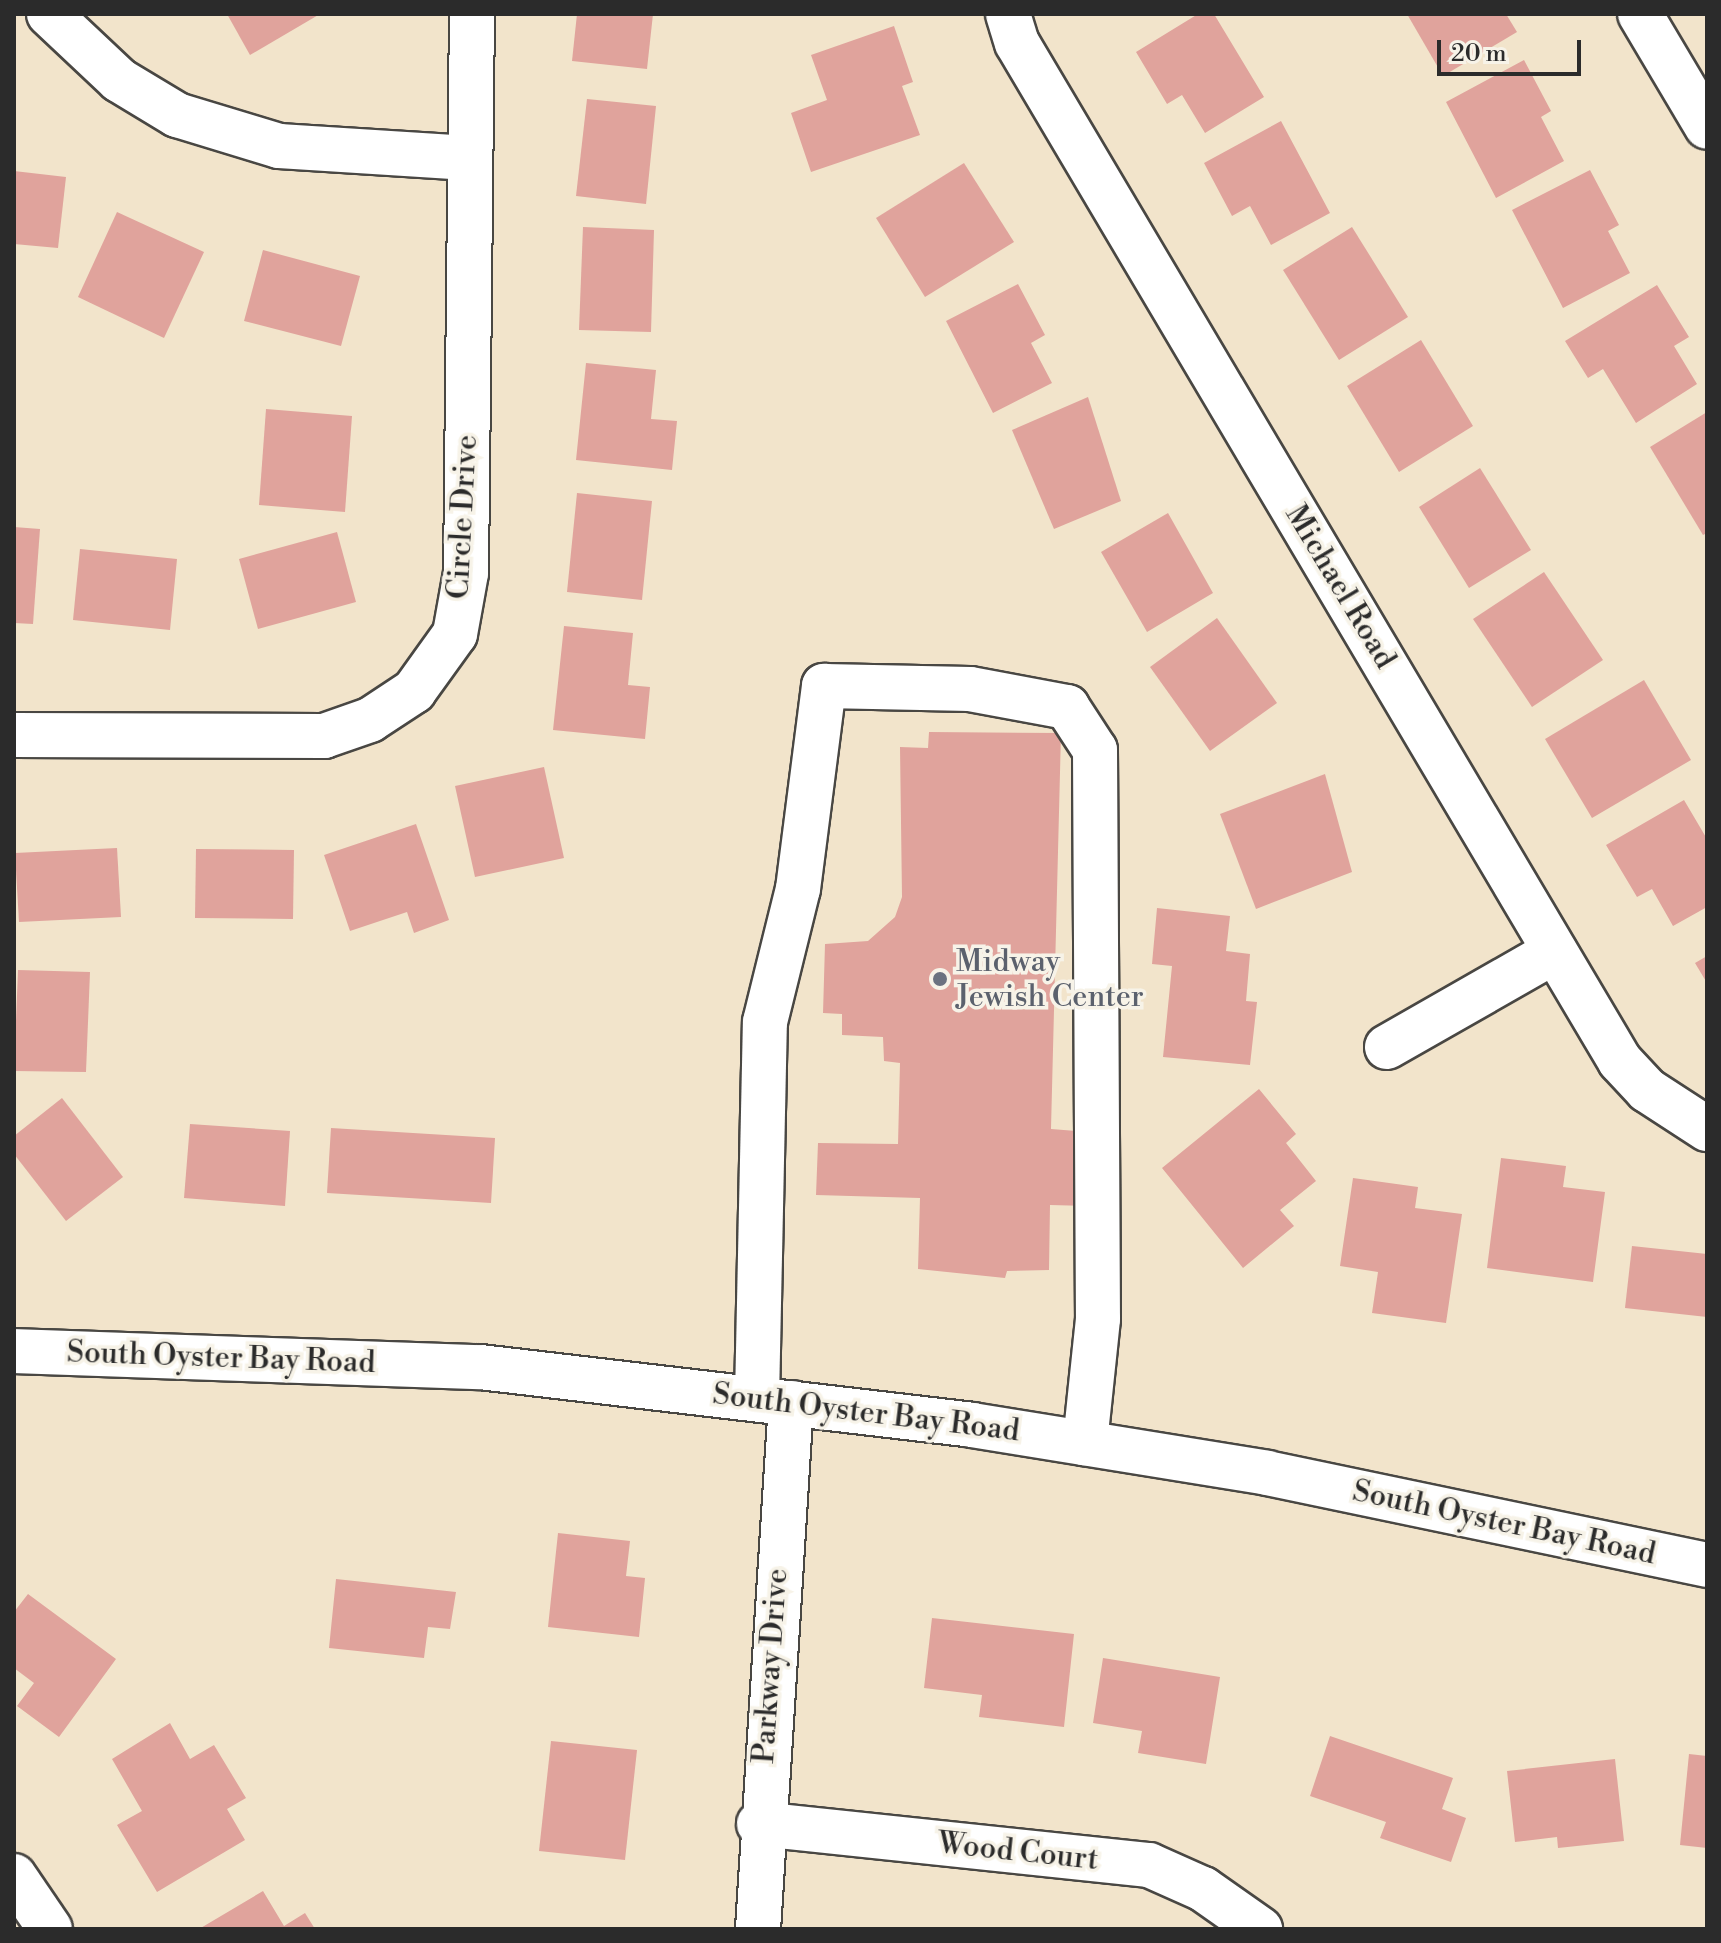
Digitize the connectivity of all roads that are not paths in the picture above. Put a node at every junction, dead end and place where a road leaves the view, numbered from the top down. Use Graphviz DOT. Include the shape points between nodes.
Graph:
graph roads {
  1 [pos="49,14"];
  2 [pos="472,14"];
  3 [pos="1008,14"];
  4 [pos="1640,14"];
  5 [pos="1707,127"];
  6 [pos="469,158"];
  7 [pos="14,735"];
  8 [pos="1555,951"];
  9 [pos="1387,1047"];
  10 [pos="1707,1129"];
  11 [pos="14,1351"];
  12 [pos="774,1401"];
  13 [pos="1085,1443"];
  14 [pos="1707,1565"];
  15 [pos="759,1824"];
  16 [pos="14,1876"];
  17 [pos="50,1929"];
  18 [pos="758,1929"];
  19 [pos="1260,1929"];
  1 -- 6 [label="street" via="119,80 177,115 279,146"];
  2 -- 6 [label="street, Circle Drive"];
  3 -- 8 [label="street, Michael Road" via="1017,43"];
  4 -- 5 [label="street"];
  6 -- 7 [label="street, Circle Drive" via="466,573 455,634 414,691 370,720 324,736"];
  8 -- 9 [label="street"];
  8 -- 10 [label="street, Michael Road" via="1620,1061 1647,1090"];
  11 -- 12 [label="street, South Oyster Bay Road" via="480,1367"];
  12 -- 13 [label="street, South Oyster Bay Road"];
  12 -- 13 [label="street, Parkway Drive" via="765,1022 798,889 824,686 970,689 1067,707 1095,750 1098,1319"];
  12 -- 15 [label="street, Parkway Drive"];
  13 -- 14 [label="street, South Oyster Bay Road" via="1267,1473"];
  15 -- 18 [label="street, Parkway Drive"];
  15 -- 19 [label="street, Wood Court" via="1149,1865 1203,1889"];
  16 -- 17 [label="street"];
}
